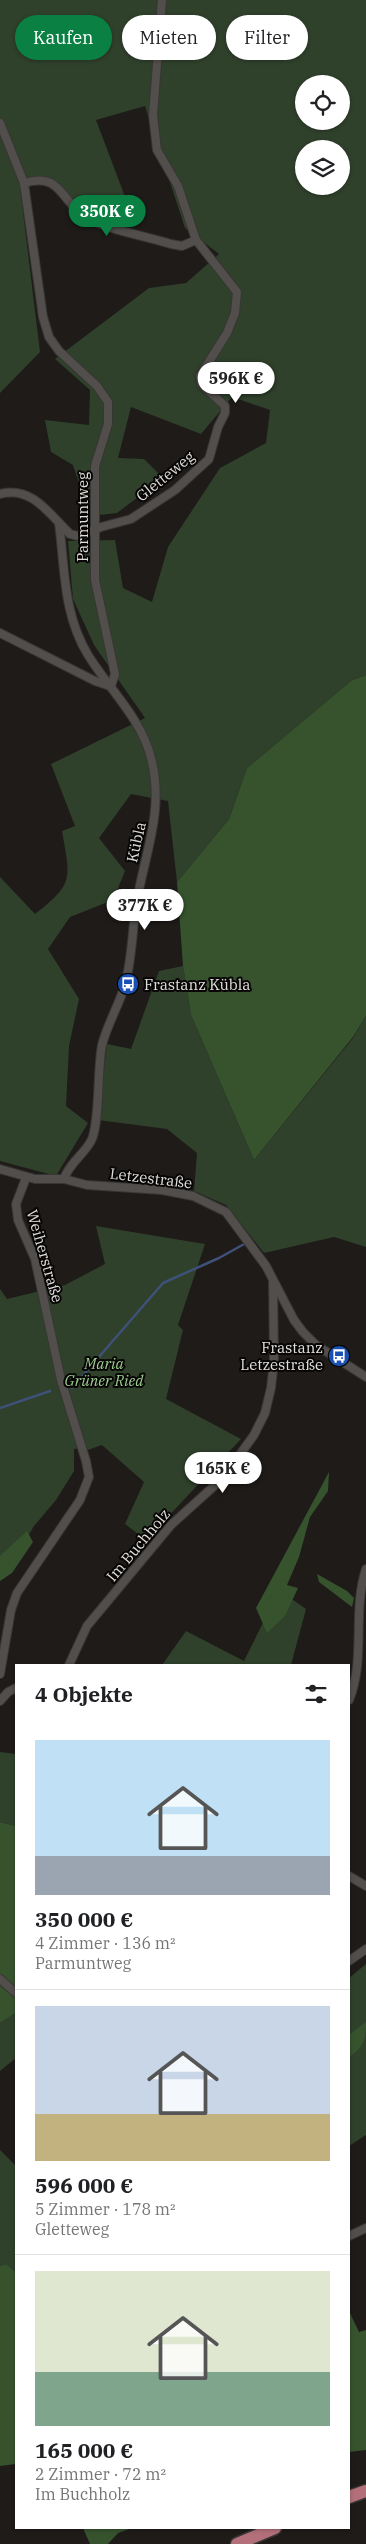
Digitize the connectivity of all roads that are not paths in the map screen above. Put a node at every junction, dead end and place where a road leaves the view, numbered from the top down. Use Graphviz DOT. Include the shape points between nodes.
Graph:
graph roads {
  1 [pos="162,0"];
  2 [pos="0,123"];
  3 [pos="24,183"];
  4 [pos="196,240"];
  5 [pos="0,494"];
  6 [pos="59,524"];
  7 [pos="96,530"];
  8 [pos="0,632"];
  9 [pos="111,686"];
  10 [pos="0,1169"];
  11 [pos="26,1178"];
  12 [pos="64,1179"];
  13 [pos="273,1280"];
  14 [pos="366,1377"];
  15 [pos="366,1569"];
  16 [pos="69,1664"];
  17 [pos="0,1674"];
  18 [pos="15,1688"];
  19 [pos="350,1698"];
  20 [pos="0,1701"];
  21 [pos="350,1877"];
  22 [pos="366,1886"];
  23 [pos="366,1949"];
  24 [pos="350,1960"];
  25 [pos="0,1979"];
  26 [pos="15,1992"];
  27 [pos="366,2228"];
  28 [pos="350,2236"];
  29 [pos="366,2491"];
  30 [pos="350,2497"];
  31 [pos="273,2529"];
  32 [pos="237,2544"];
  1 -- 4 [label="street" via="154,135 157,150 178,186"];
  2 -- 3 [label="street, Parmuntweg"];
  3 -- 4 [label="street" via="40,178 53,183 75,207 96,222 182,246"];
  3 -- 7 [label="street, Parmuntweg" via="43,317 49,337 59,351 97,386 108,402 108,424 95,466"];
  4 -- 7 [label="street, Gletteweg" via="237,292 235,313 227,333 200,376 201,384 224,406 225,413 209,459 186,480 131,519"];
  5 -- 6 [label="street" via="18,492 29,496"];
  6 -- 7 [label="street" via="70,534 78,536"];
  6 -- 9 [label="street, Kübla" via="70,612 88,655"];
  7 -- 9 [label="street, Parmuntweg" via="95,580 115,674"];
  8 -- 9 [label="street" via="95,681"];
  9 -- 12 [label="street, Kübla" via="148,746 155,773 157,810 136,908 129,969 103,1043 95,1129 91,1141"];
  10 -- 11 [label="street, Letzestraße"];
  11 -- 12 [label="street, Letzestraße"];
  11 -- 17 [label="street, Weiherstraße" via="16,1204 18,1220 34,1259 61,1380 89,1477 80,1500 17,1593 10,1610"];
  12 -- 13 [label="street, Letzestraße" via="87,1185 162,1190 193,1196 226,1212 245,1234"];
  13 -- 14 [label="street, Letzestraße" via="303,1332 316,1345"];
  13 -- 16 [label="street, Im Buchholz" via="272,1379 265,1413 254,1435 224,1478 171,1524 87,1626"];
  15 -- 19 [label="street" via="360,1591 359,1658 355,1688"];
  18 -- 20 [label="street"];
  21 -- 22 [label="street"];
  23 -- 24 [label="street"];
  25 -- 26 [label="street"];
  27 -- 28 [label="street"];
  29 -- 30 [label="main road"];
  31 -- 32 [label="main road"];
}
